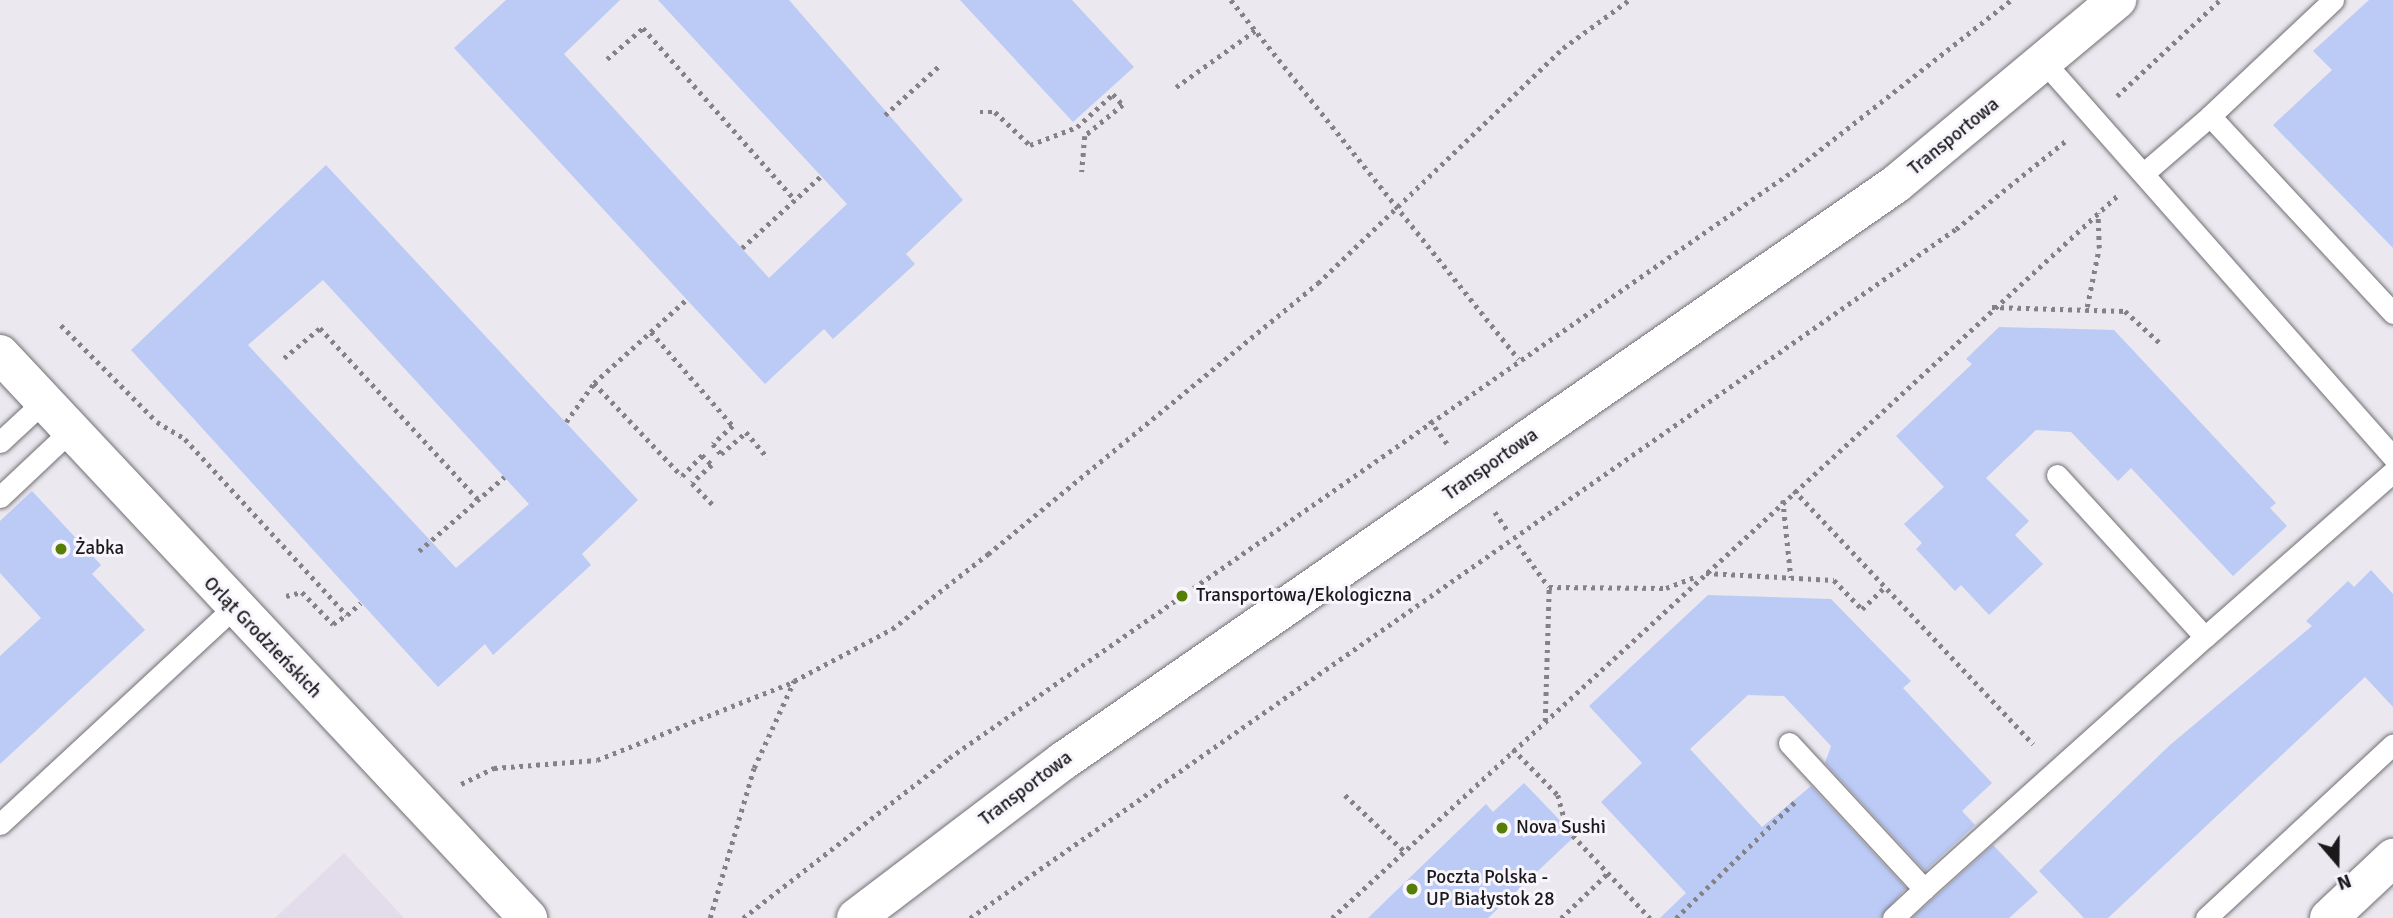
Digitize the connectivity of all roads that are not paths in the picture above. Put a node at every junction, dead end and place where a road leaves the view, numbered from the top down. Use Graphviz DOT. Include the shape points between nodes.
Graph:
graph roads {
  1 [pos="2117,0"];
  2 [pos="2333,0"];
  3 [pos="2045,63"];
  4 [pos="2210,116"];
  5 [pos="2144,173"];
  6 [pos="2393,313"];
  7 [pos="0,355"];
  8 [pos="42,403"];
  9 [pos="69,432"];
  10 [pos="0,442"];
  11 [pos="2393,457"];
  12 [pos="2393,472"];
  13 [pos="2057,475"];
  14 [pos="0,497"];
  15 [pos="232,609"];
  16 [pos="2205,637"];
  17 [pos="1789,743"];
  18 [pos="2393,744"];
  19 [pos="0,824"];
  20 [pos="2393,858"];
  21 [pos="1924,889"];
  22 [pos="528,918"];
  23 [pos="856,918"];
  24 [pos="1894,918"];
  25 [pos="2206,918"];
  26 [pos="2329,918"];
  1 -- 3 [label="street, Transportowa"];
  2 -- 4 [label="lane"];
  3 -- 5 [label="lane"];
  3 -- 23 [label="street, Transportowa" via="1896,184 1063,761"];
  4 -- 5 [label="lane"];
  4 -- 6 [label="lane"];
  5 -- 11 [label="lane"];
  7 -- 8 [label="street, Orląt Grodzieńskich"];
  8 -- 9 [label="street, Orląt Grodzieńskich"];
  8 -- 10 [label="lane"];
  9 -- 14 [label="lane"];
  9 -- 15 [label="street, Orląt Grodzieńskich"];
  12 -- 16 [label="lane"];
  13 -- 16 [label="lane"];
  15 -- 19 [label="lane"];
  15 -- 22 [label="street, Orląt Grodzieńskich"];
  16 -- 21 [label="lane"];
  17 -- 21 [label="lane"];
  18 -- 25 [label="lane"];
  20 -- 26 [label="street"];
  21 -- 24 [label="lane"];
}
